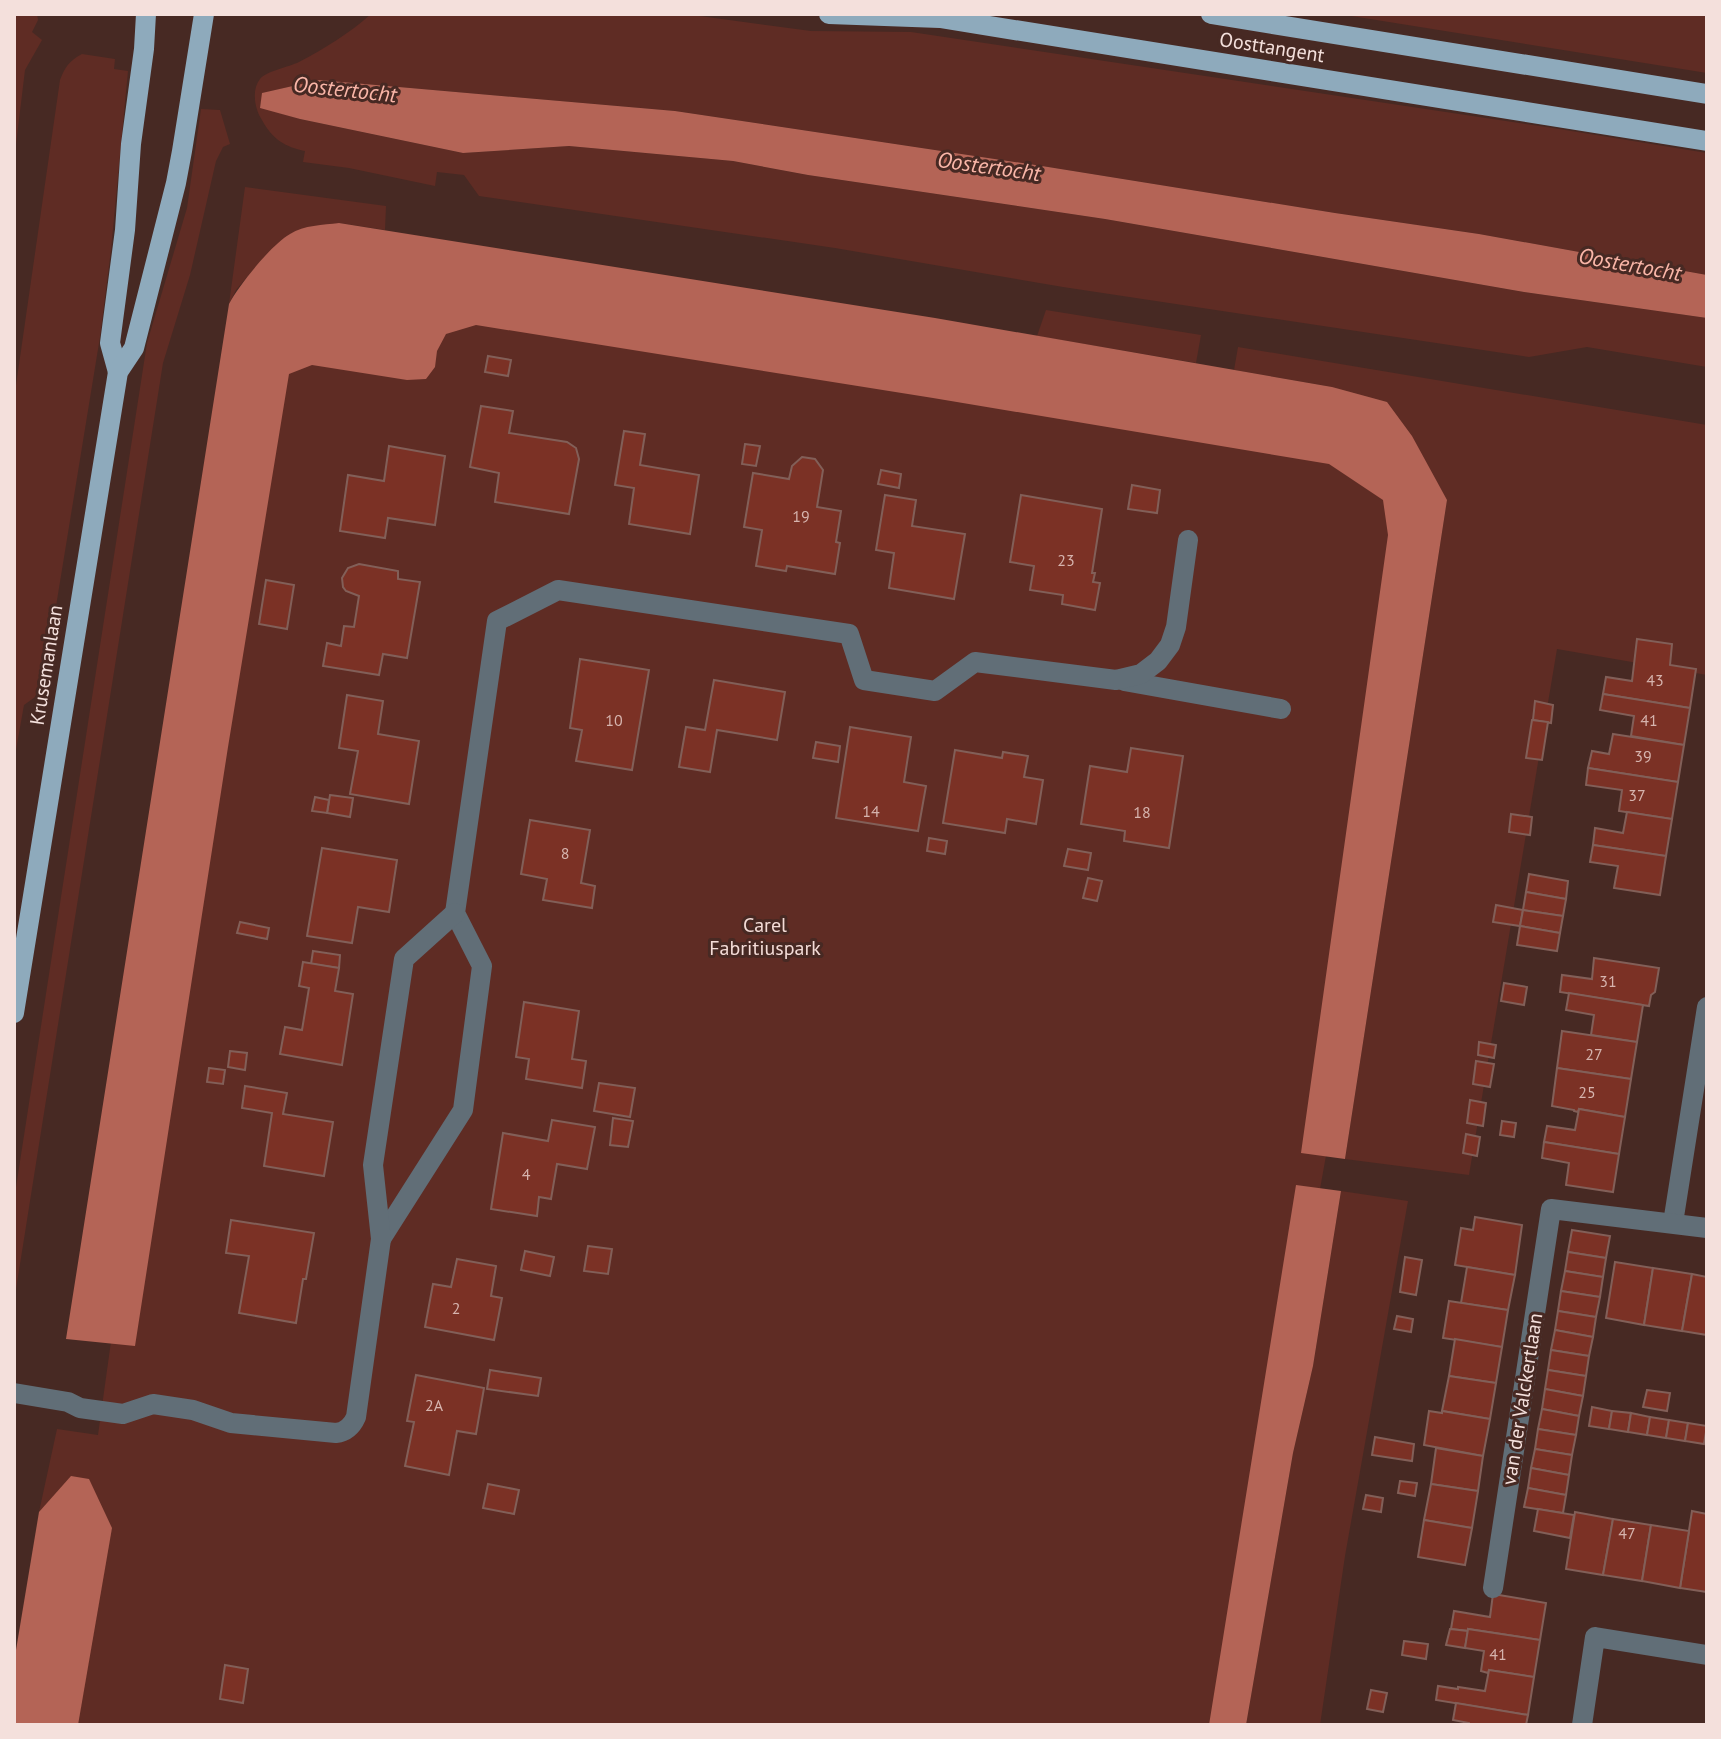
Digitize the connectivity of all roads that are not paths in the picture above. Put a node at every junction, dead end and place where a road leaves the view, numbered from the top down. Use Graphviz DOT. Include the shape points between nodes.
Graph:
graph roads {
  1 [pos="146,14"];
  2 [pos="204,14"];
  3 [pos="829,14"];
  4 [pos="1211,14"];
  5 [pos="1707,94"];
  6 [pos="1707,141"];
  7 [pos="118,372"];
  8 [pos="1188,540"];
  9 [pos="1116,680"];
  10 [pos="1281,709"];
  11 [pos="455,913"];
  12 [pos="1707,1007"];
  13 [pos="14,1013"];
  14 [pos="1673,1223"];
  15 [pos="1707,1228"];
  16 [pos="381,1239"];
  17 [pos="14,1393"];
  18 [pos="1493,1588"];
  19 [pos="1707,1655"];
  20 [pos="1582,1725"];
  1 -- 7 [label="main road, Krusemanlaan" via="110,343"];
  2 -- 7 [label="main road, Krusemanlaan" via="170,209 134,348"];
  3 -- 6 [label="main road, Oosttangent" via="940,18"];
  4 -- 5 [label="main road, Oosttangent"];
  7 -- 13 [label="main road, Krusemanlaan"];
  8 -- 9 [label="street" via="1170,645 1141,674"];
  9 -- 10 [label="street"];
  9 -- 11 [label="street" via="975,662 935,691 864,680 849,634 558,590 497,621"];
  11 -- 16 [label="street" via="404,959 373,1165"];
  11 -- 16 [label="street" via="482,966 463,1110"];
  12 -- 14 [label="street"];
  14 -- 15 [label="street"];
  14 -- 18 [label="street, van der Valckertlaan" via="1551,1209"];
  16 -- 17 [label="street" via="356,1417 342,1432 231,1423 153,1404 123,1414"];
  19 -- 20 [label="street" via="1595,1637"];
}
